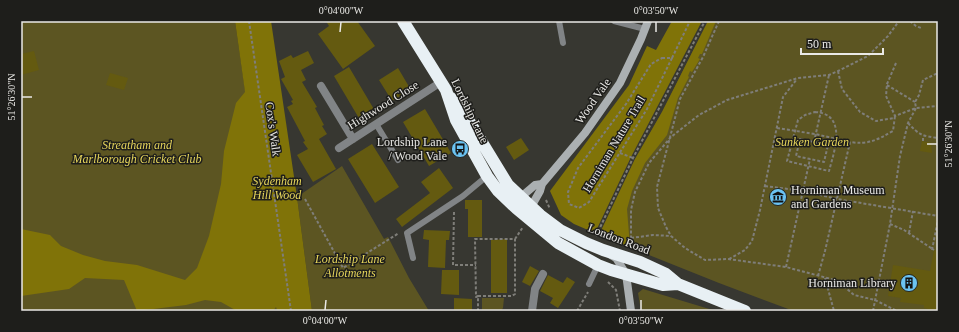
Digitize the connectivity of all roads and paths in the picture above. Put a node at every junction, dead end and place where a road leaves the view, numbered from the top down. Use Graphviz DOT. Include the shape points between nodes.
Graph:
graph roads {
  1 [pos="249,21"];
  2 [pos="403,21"];
  3 [pos="559,21"];
  4 [pos="614,21"];
  5 [pos="648,21"];
  6 [pos="690,21"];
  7 [pos="705,21"];
  8 [pos="719,21"];
  9 [pos="899,21"];
  10 [pos="910,21"];
  11 [pos="921,28"];
  12 [pos="645,29"];
  13 [pos="563,43"];
  14 [pos="672,58"];
  15 [pos="896,63"];
  16 [pos="838,71"];
  17 [pos="938,73"];
  18 [pos="829,75"];
  19 [pos="798,78"];
  20 [pos="887,85"];
  21 [pos="321,86"];
  22 [pos="443,86"];
  23 [pos="915,102"];
  24 [pos="938,106"];
  25 [pos="916,108"];
  26 [pos="820,113"];
  27 [pos="895,117"];
  28 [pos="908,123"];
  29 [pos="376,124"];
  30 [pos="778,128"];
  31 [pos="794,130"];
  32 [pos="815,134"];
  33 [pos="923,136"];
  34 [pos="671,137"];
  35 [pos="353,138"];
  36 [pos="837,139"];
  37 [pos="814,142"];
  38 [pos="850,142"];
  39 [pos="923,142"];
  40 [pos="937,146"];
  41 [pos="338,148"];
  42 [pos="620,153"];
  43 [pos="633,158"];
  44 [pos="810,159"];
  45 [pos="398,160"];
  46 [pos="808,167"];
  47 [pos="487,176"];
  48 [pos="542,184"];
  49 [pos="765,186"];
  50 [pos="803,191"];
  51 [pos="521,197"];
  52 [pos="305,198"];
  53 [pos="837,199"];
  54 [pos="546,200"];
  55 [pos="454,202"];
  56 [pos="531,207"];
  57 [pos="893,207"];
  58 [pos="551,209"];
  59 [pos="517,210"];
  60 [pos="912,211"];
  61 [pos="938,216"];
  62 [pos="938,220"];
  63 [pos="890,224"];
  64 [pos="518,233"];
  65 [pos="596,234"];
  66 [pos="909,234"];
  67 [pos="671,236"];
  68 [pos="631,238"];
  69 [pos="515,239"];
  70 [pos="390,240"];
  71 [pos="603,250"];
  72 [pos="633,253"];
  73 [pos="413,258"];
  74 [pos="728,259"];
  75 [pos="476,265"];
  76 [pos="598,265"];
  77 [pos="786,267"];
  78 [pos="543,274"];
  79 [pos="626,274"];
  80 [pos="818,276"];
  81 [pos="825,278"];
  82 [pos="604,279"];
  83 [pos="589,284"];
  84 [pos="678,284"];
  85 [pos="588,292"];
  86 [pos="478,296"];
  87 [pos="875,300"];
  88 [pos="291,311"];
  89 [pos="478,311"];
  90 [pos="532,311"];
  91 [pos="577,311"];
  92 [pos="620,311"];
  93 [pos="631,311"];
  94 [pos="745,311"];
  95 [pos="834,311"];
  96 [pos="873,311"];
  97 [pos="897,311"];
  1 -- 88 [label="path, Cox's Walk"];
  2 -- 22 [label="highway, Lordship Lane"];
  3 -- 13 [label="lane"];
  4 -- 12 [label="lane"];
  5 -- 12 [label="street, Wood Vale"];
  6 -- 14 [label="path, Horniman Nature Trail"];
  7 -- 43 [label="path"];
  8 -- 34 [label="path" via="680,99"];
  9 -- 16 [label="path" via="868,56"];
  10 -- 11 [label="path"];
  12 -- 48 [label="street, Wood Vale" via="620,83 585,133"];
  14 -- 42 [label="path, Horniman Nature Trail" via="647,109"];
  14 -- 42 [label="path, Horniman Nature Trail" via="662,58 651,64 626,104 578,168 568,192 569,204 579,208 590,202"];
  15 -- 20 [label="path"];
  16 -- 18 [label="path"];
  16 -- 27 [label="path" via="842,90 860,112 876,121"];
  17 -- 23 [label="path" via="923,80"];
  18 -- 19 [label="path"];
  18 -- 26 [label="path"];
  19 -- 30 [label="path" via="783,97"];
  19 -- 34 [label="path" via="727,100 699,115"];
  20 -- 23 [label="path"];
  20 -- 27 [label="path" via="886,96"];
  21 -- 35 [label="street"];
  22 -- 29 [label="street, Highwood Close"];
  22 -- 47 [label="highway, Lordship Lane" via="456,120"];
  22 -- 51 [label="highway, London Road" via="464,113 508,185"];
  23 -- 25 [label="path"];
  24 -- 25 [label="path"];
  25 -- 27 [label="path"];
  25 -- 28 [label="path"];
  26 -- 31 [label="path" via="805,115 798,120"];
  26 -- 32 [label="path"];
  26 -- 36 [label="path" via="832,120"];
  27 -- 38 [label="path" via="893,131 861,144"];
  28 -- 33 [label="path"];
  28 -- 57 [label="path" via="900,156"];
  29 -- 35 [label="street, Highwood Close"];
  29 -- 45 [label="lane"];
  30 -- 31 [label="path"];
  30 -- 49 [label="path"];
  31 -- 32 [label="path"];
  31 -- 46 [label="path" via="786,161"];
  32 -- 36 [label="path"];
  32 -- 37 [label="path"];
  33 -- 39 [label="path"];
  33 -- 40 [label="path" via="938,138"];
  34 -- 67 [label="path" via="657,187 658,208"];
  34 -- 68 [label="path" via="649,163 635,192 631,210"];
  35 -- 41 [label="street, Highwood Close"];
  36 -- 38 [label="path"];
  36 -- 46 [label="path" via="829,171"];
  37 -- 44 [label="path" via="800,139 796,156"];
  37 -- 44 [label="path" via="828,145 824,162"];
  38 -- 53 [label="path"];
  42 -- 43 [label="path"];
  43 -- 65 [label="path"];
  44 -- 46 [label="path"];
  46 -- 50 [label="path"];
  47 -- 55 [label="lane"];
  47 -- 59 [label="highway, Lordship Lane"];
  48 -- 51 [label="street, Wood Vale" via="535,185"];
  48 -- 56 [label="street, Wood Vale"];
  49 -- 50 [label="path"];
  49 -- 74 [label="path" via="752,241 745,250"];
  50 -- 53 [label="path"];
  50 -- 77 [label="path"];
  51 -- 56 [label="highway, London Road"];
  52 -- 70 [label="path" via="343,268"];
  53 -- 57 [label="path"];
  53 -- 80 [label="path"];
  54 -- 58 [label="path"];
  55 -- 73 [label="lane" via="407,233"];
  55 -- 75 [label="path" via="453,265"];
  56 -- 71 [label="highway, London Road" via="560,230"];
  57 -- 60 [label="path"];
  57 -- 63 [label="path"];
  59 -- 76 [label="highway, London Road" via="558,243"];
  60 -- 61 [label="path"];
  60 -- 66 [label="path"];
  62 -- 66 [label="path" via="933,250"];
  63 -- 66 [label="path"];
  63 -- 87 [label="path"];
  64 -- 69 [label="path"];
  67 -- 68 [label="path"];
  67 -- 74 [label="path" via="705,260"];
  68 -- 72 [label="path"];
  69 -- 75 [label="path" via="475,239"];
  69 -- 86 [label="path" via="515,294"];
  71 -- 79 [label="street" via="616,258"];
  71 -- 84 [label="highway, London Road" via="640,262 666,274"];
  74 -- 77 [label="path"];
  75 -- 86 [label="path" via="476,297"];
  76 -- 79 [label="highway, London Road"];
  76 -- 83 [label="lane"];
  77 -- 80 [label="path"];
  78 -- 90 [label="street" via="535,289"];
  79 -- 84 [label="highway, London Road" via="663,285"];
  79 -- 93 [label="street"];
  80 -- 81 [label="path"];
  81 -- 87 [label="path" via="840,283 854,295"];
  81 -- 95 [label="path"];
  82 -- 92 [label="path" via="616,290"];
  84 -- 94 [label="highway, London Road"];
  85 -- 91 [label="path"];
  86 -- 89 [label="path"];
  87 -- 96 [label="path"];
  87 -- 97 [label="path"];
}
